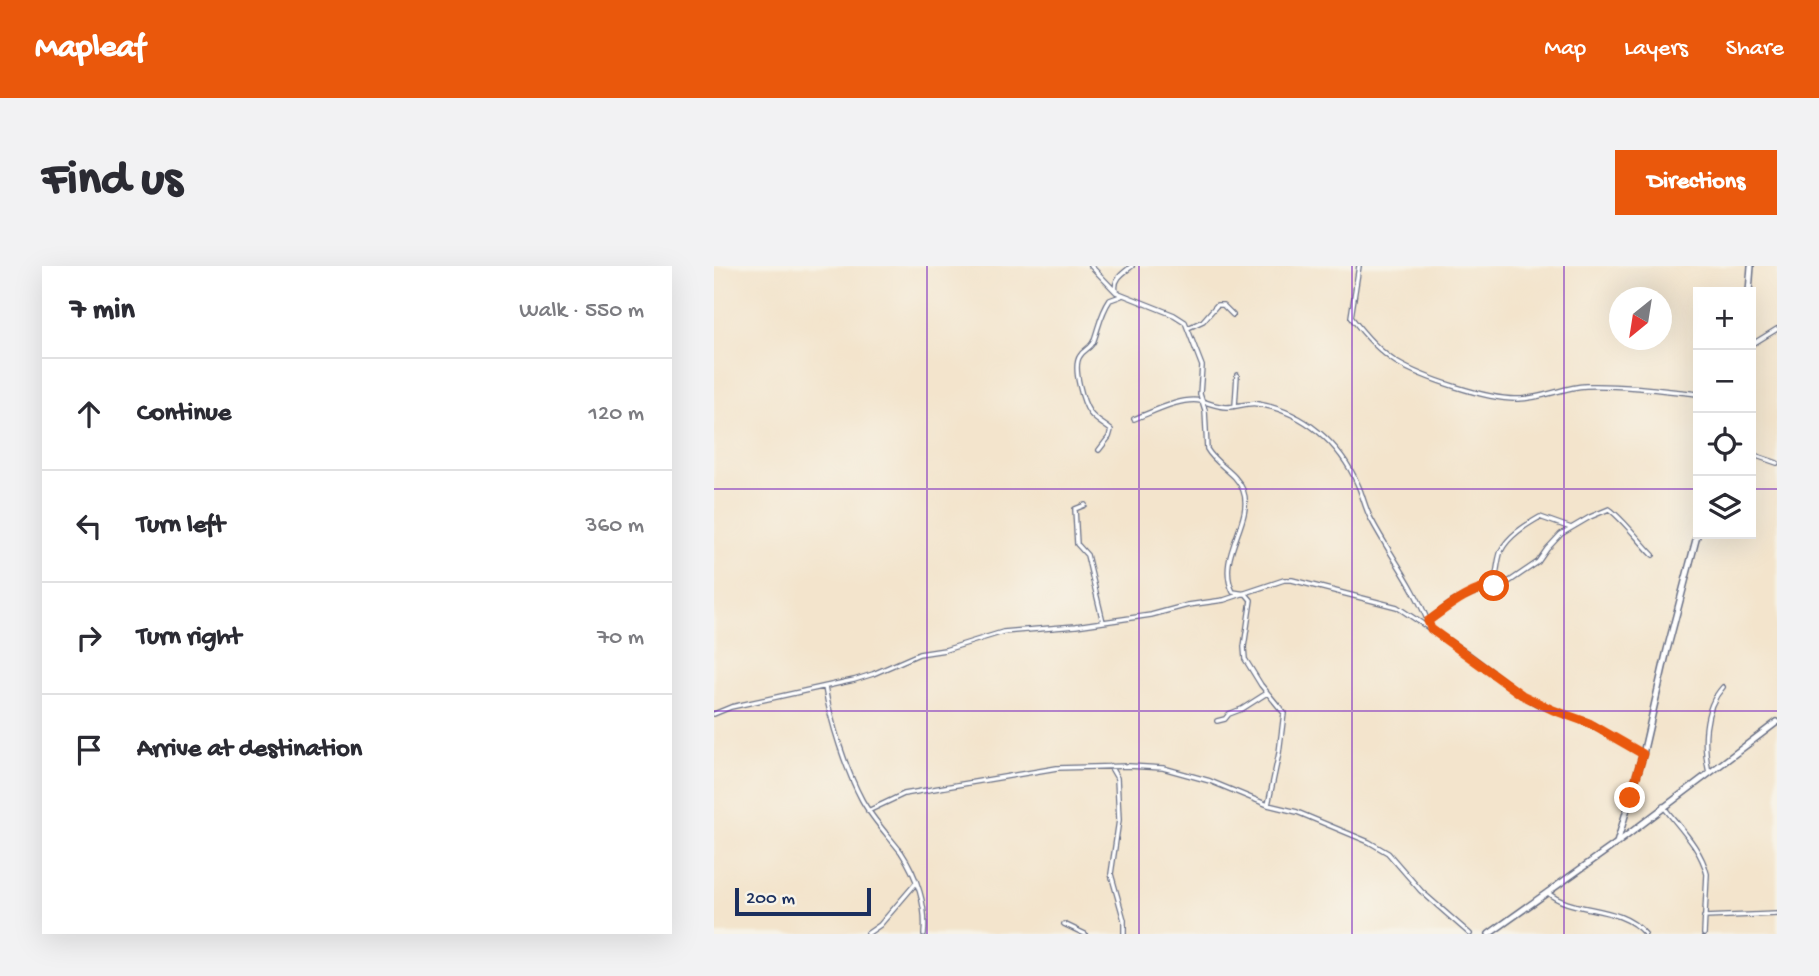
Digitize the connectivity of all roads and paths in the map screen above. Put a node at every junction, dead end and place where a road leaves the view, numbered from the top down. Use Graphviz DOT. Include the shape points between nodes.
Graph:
graph roads {
  1 [pos="1091,266"];
  2 [pos="1132,266"];
  3 [pos="1359,266"];
  4 [pos="1751,266"];
  5 [pos="1749,287"];
  6 [pos="1116,292"];
  7 [pos="1123,296"];
  8 [pos="1233,315"];
  9 [pos="1188,328"];
  10 [pos="1777,328"];
  11 [pos="1756,342"];
  12 [pos="1237,375"];
  13 [pos="1693,394"];
  14 [pos="1202,401"];
  15 [pos="1235,406"];
  16 [pos="1135,419"];
  17 [pos="1098,450"];
  18 [pos="1756,456"];
  19 [pos="1777,463"];
  20 [pos="1085,505"];
  21 [pos="1571,528"];
  22 [pos="1696,539"];
  23 [pos="1653,555"];
  24 [pos="1494,586"];
  25 [pos="1243,594"];
  26 [pos="1428,621"];
  27 [pos="1103,622"];
  28 [pos="1431,629"];
  29 [pos="825,687"];
  30 [pos="1723,687"];
  31 [pos="1267,693"];
  32 [pos="714,714"];
  33 [pos="1217,722"];
  34 [pos="1777,722"];
  35 [pos="1643,754"];
  36 [pos="1110,766"];
  37 [pos="1709,772"];
  38 [pos="1268,805"];
  39 [pos="1663,806"];
  40 [pos="868,811"];
  41 [pos="1617,844"];
  42 [pos="916,883"];
  43 [pos="1547,892"];
  44 [pos="1777,914"];
  45 [pos="1704,916"];
  46 [pos="1064,924"];
  47 [pos="867,934"];
  48 [pos="924,934"];
  49 [pos="1085,934"];
  50 [pos="1124,934"];
  51 [pos="1471,934"];
  52 [pos="1489,934"];
  53 [pos="1645,934"];
  54 [pos="1704,934"];
  1 -- 6 [label="street"];
  2 -- 6 [label="street" via="1117,279"];
  3 -- 13 [label="street" via="1351,317 1395,361 1418,372 1516,400 1578,387"];
  4 -- 5 [label="main road"];
  6 -- 7 [label="street"];
  7 -- 9 [label="street" via="1174,315"];
  7 -- 17 [label="street" via="1110,300 1092,346 1078,362 1089,411 1111,430"];
  8 -- 9 [label="street" via="1217,305 1203,321"];
  9 -- 14 [label="street" via="1202,366"];
  10 -- 11 [label="street"];
  12 -- 15 [label="street"];
  14 -- 15 [label="street"];
  14 -- 16 [label="street" via="1175,404"];
  14 -- 25 [label="street" via="1207,449 1238,480 1245,500 1230,554 1231,590"];
  15 -- 26 [label="street" via="1259,404 1282,411 1328,437"];
  18 -- 19 [label="street"];
  20 -- 27 [label="street" via="1075,509 1077,544 1087,555"];
  21 -- 23 [label="street" via="1609,509"];
  21 -- 24 [label="street" via="1546,548 1538,562"];
  21 -- 24 [label="street" via="1539,517 1524,527 1501,552"];
  22 -- 35 [label="main road"];
  24 -- 26 [label="street" via="1453,603"];
  25 -- 27 [label="street"];
  25 -- 28 [label="street" via="1284,580 1304,582 1396,607"];
  25 -- 31 [label="street" via="1251,600 1245,659"];
  26 -- 28 [label="street"];
  27 -- 29 [label="street" via="1003,632 919,654 873,674"];
  28 -- 35 [label="street" via="1530,699 1589,723"];
  29 -- 32 [label="street"];
  29 -- 40 [label="street" via="835,730"];
  30 -- 37 [label="street" via="1709,713"];
  31 -- 33 [label="street"];
  31 -- 38 [label="street" via="1282,708 1284,717"];
  34 -- 37 [label="main road"];
  35 -- 41 [label="main road"];
  36 -- 38 [label="street" via="1184,772"];
  36 -- 40 [label="street" via="1057,768 904,793"];
  36 -- 50 [label="street" via="1117,778 1119,806 1111,874"];
  37 -- 39 [label="main road"];
  38 -- 51 [label="street" via="1297,812 1378,847"];
  39 -- 41 [label="main road"];
  39 -- 45 [label="street" via="1705,864"];
  40 -- 42 [label="street" via="903,855"];
  41 -- 43 [label="main road"];
  42 -- 47 [label="street"];
  42 -- 48 [label="street" via="923,900"];
  43 -- 52 [label="main road"];
  43 -- 53 [label="street" via="1565,902 1617,915"];
  44 -- 45 [label="street"];
  45 -- 54 [label="street"];
  46 -- 49 [label="street"];
}
